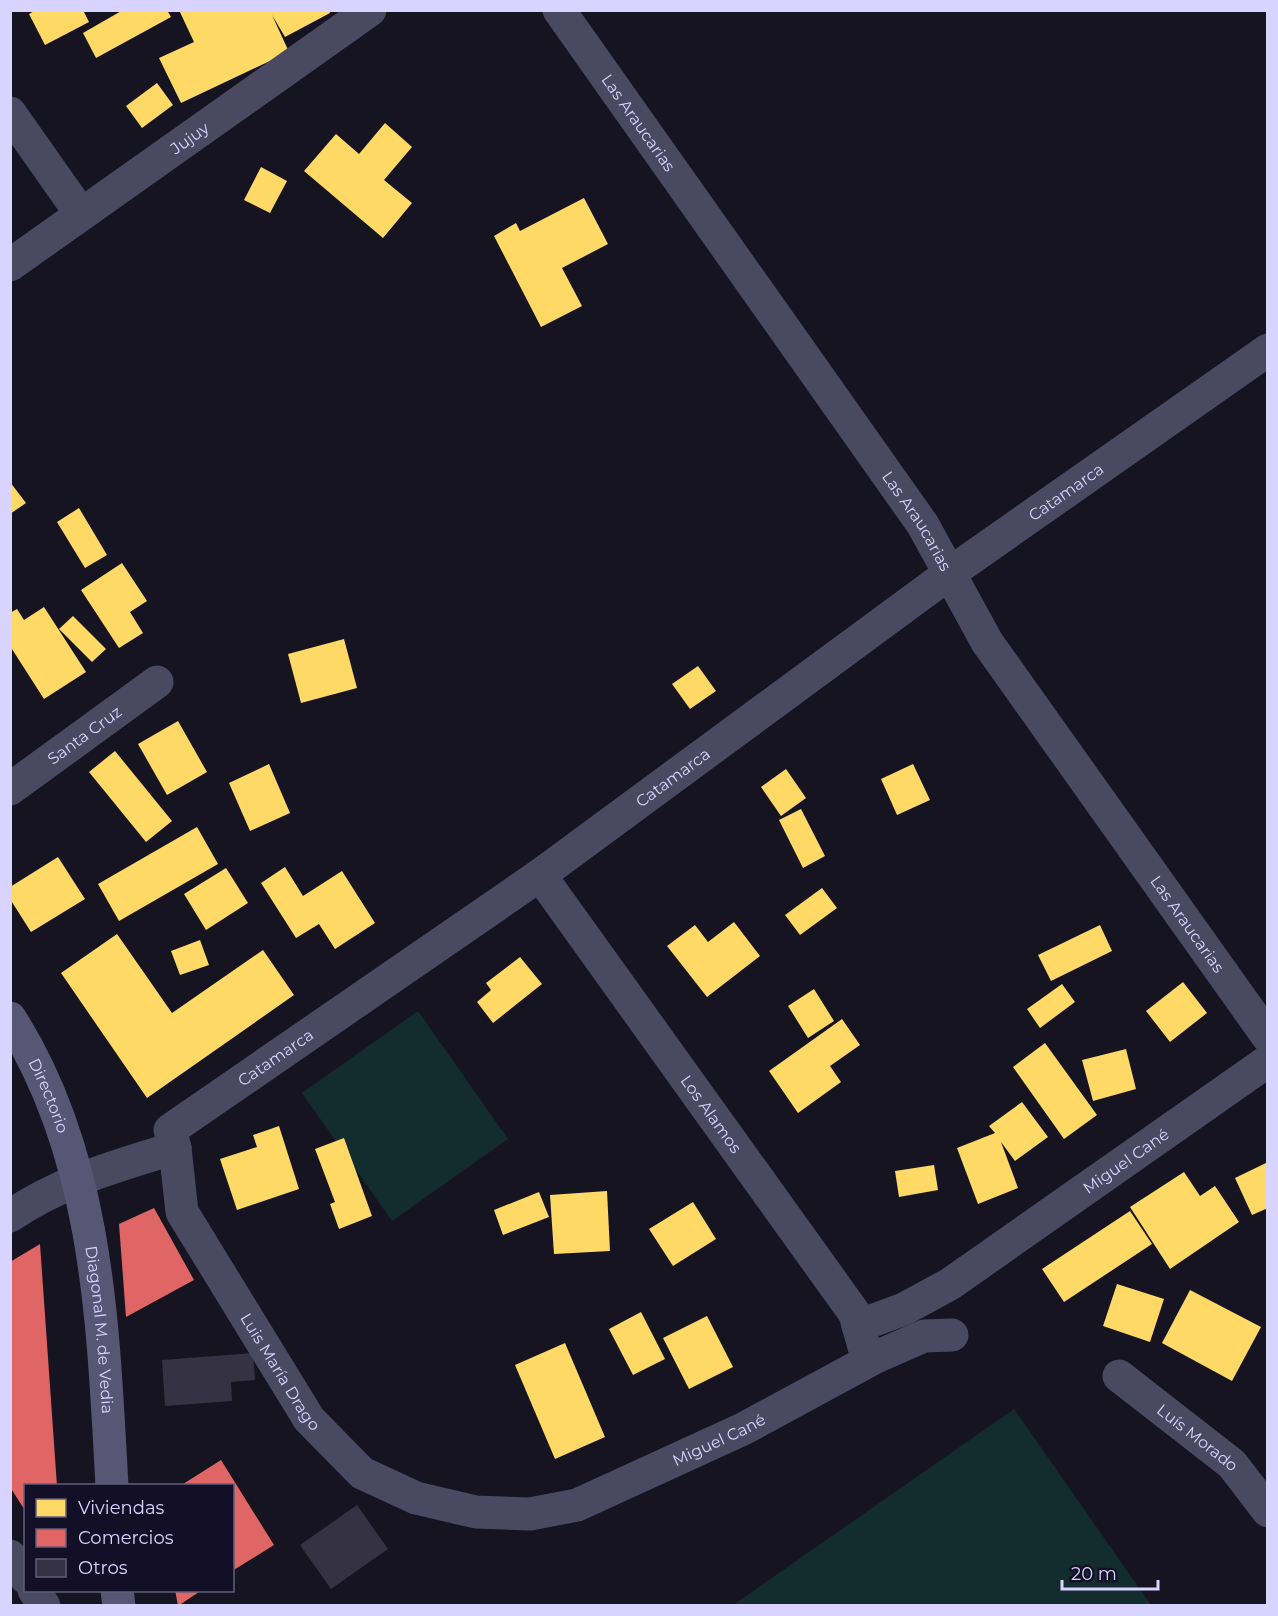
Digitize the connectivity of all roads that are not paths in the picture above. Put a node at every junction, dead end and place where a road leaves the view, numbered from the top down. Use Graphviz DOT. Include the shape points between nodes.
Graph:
graph roads {
  1 [pos="370,10"];
  2 [pos="559,10"];
  3 [pos="10,113"];
  4 [pos="81,214"];
  5 [pos="10,265"];
  6 [pos="1268,350"];
  7 [pos="950,573"];
  8 [pos="157,682"];
  9 [pos="10,789"];
  10 [pos="540,875"];
  11 [pos="10,1018"];
  12 [pos="1268,1038"];
  13 [pos="1268,1061"];
  14 [pos="175,1148"];
  15 [pos="79,1178"];
  16 [pos="10,1216"];
  17 [pos="858,1326"];
  18 [pos="952,1335"];
  19 [pos="868,1361"];
  20 [pos="1119,1376"];
  21 [pos="112,1484"];
  22 [pos="1268,1511"];
  23 [pos="476,1512"];
  24 [pos="10,1556"];
  25 [pos="24,1575"];
  26 [pos="35,1592"];
  27 [pos="44,1605"];
  1 -- 4 [label="street, Jujuy"];
  2 -- 7 [label="street, Las Araucarias" via="923,525"];
  3 -- 4 [label="street"];
  4 -- 5 [label="street, Jujuy"];
  6 -- 7 [label="street, Catamarca"];
  7 -- 10 [label="street, Catamarca"];
  7 -- 12 [label="street, Las Araucarias" via="987,642"];
  8 -- 9 [label="street, Santa Cruz"];
  10 -- 14 [label="street, Catamarca" via="170,1130"];
  10 -- 17 [label="street, Los Alamos" via="855,1314"];
  11 -- 15 [label="main road, Directorio" via="53,1103"];
  13 -- 17 [label="street, Miguel Cané" via="950,1284 904,1309"];
  14 -- 15 [label="street"];
  14 -- 23 [label="street, Luis María Drago" via="182,1212 309,1419 362,1473 416,1498"];
  15 -- 16 [label="street"];
  15 -- 21 [label="main road, Diagonal M. de Vedia" via="103,1322"];
  17 -- 19 [label="street, Los Alamos"];
  18 -- 19 [label="street, Miguel Cané" via="924,1336"];
  19 -- 23 [label="street, Miguel Cané" via="743,1429 577,1505 530,1514"];
  20 -- 22 [label="street, Luís Morado" via="1232,1464"];
  24 -- 25 [label="street"];
  26 -- 27 [label="street"];
}
